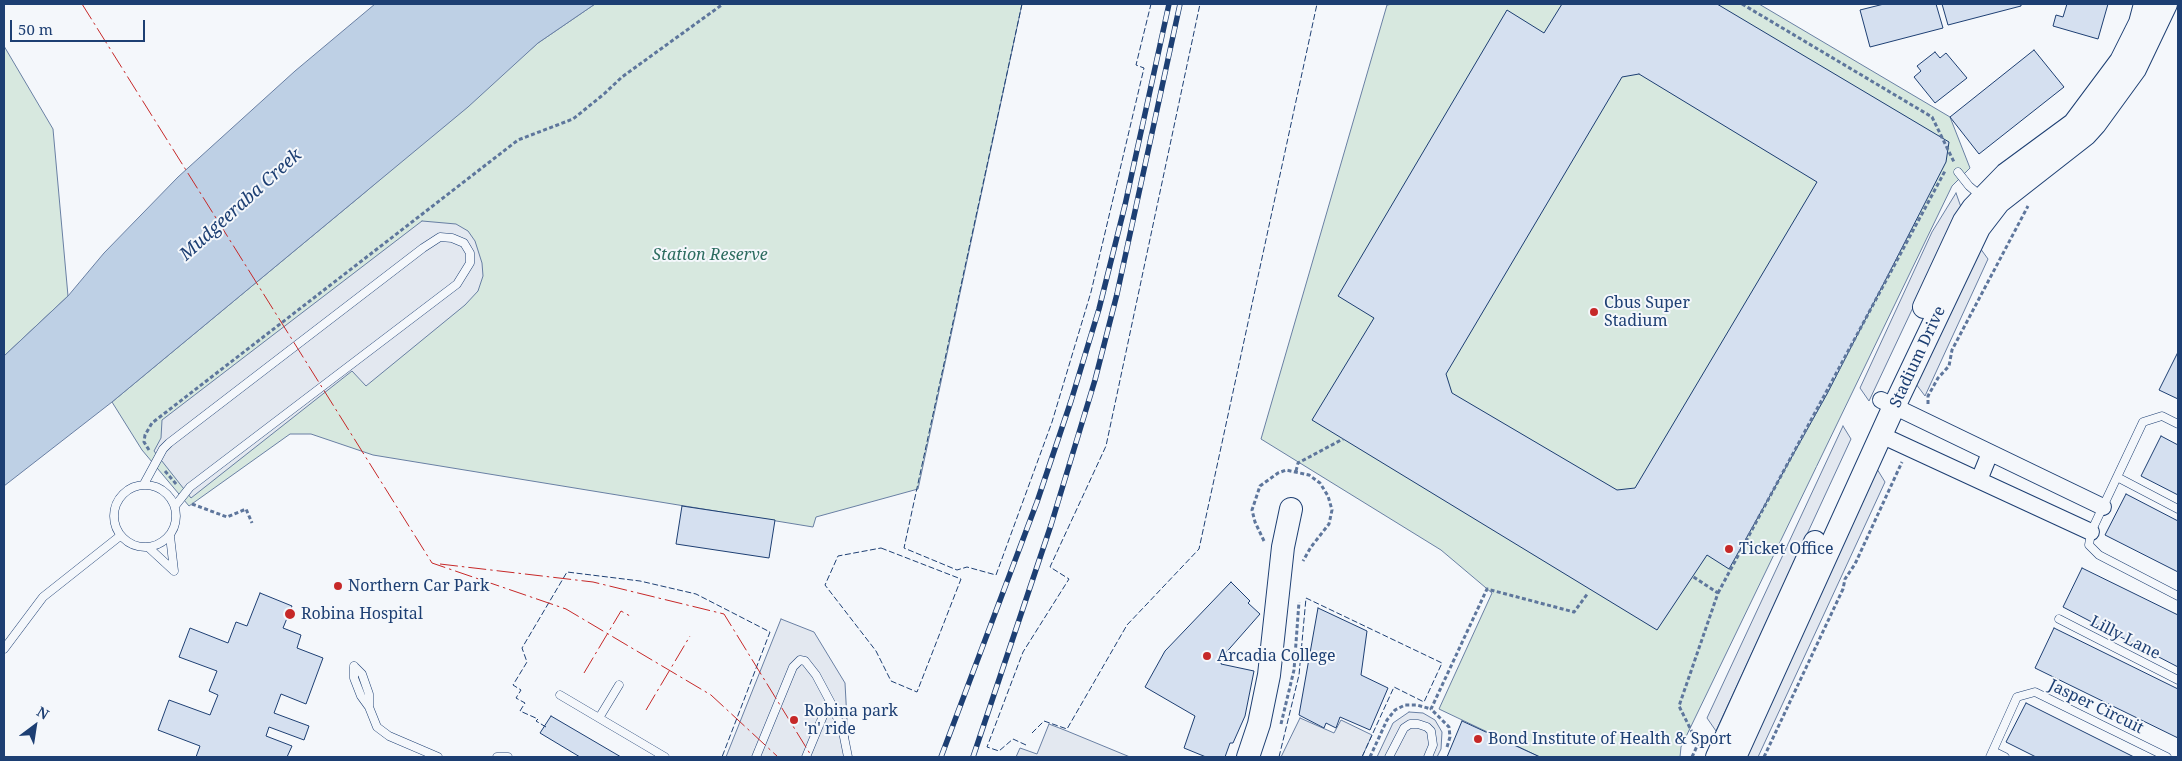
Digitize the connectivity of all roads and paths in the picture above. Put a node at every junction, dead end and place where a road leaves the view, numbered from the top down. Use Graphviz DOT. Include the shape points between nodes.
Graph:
graph roads {
  1 [pos="723,4"];
  2 [pos="1742,4"];
  3 [pos="2145,4"];
  4 [pos="2166,4"];
  5 [pos="1952,158"];
  6 [pos="1958,172"];
  7 [pos="1988,203"];
  8 [pos="2030,203"];
  9 [pos="1888,403"];
  10 [pos="1921,419"];
  11 [pos="2178,424"];
  12 [pos="1881,435"];
  13 [pos="1343,439"];
  14 [pos="1908,448"];
  15 [pos="1990,453"];
  16 [pos="157,460"];
  17 [pos="1296,471"];
  18 [pos="2117,477"];
  19 [pos="1979,480"];
  20 [pos="144,484"];
  21 [pos="184,493"];
  22 [pos="175,506"];
  23 [pos="2103,507"];
  24 [pos="1291,509"];
  25 [pos="2178,509"];
  26 [pos="252,523"];
  27 [pos="2091,532"];
  28 [pos="120,536"];
  29 [pos="170,536"];
  30 [pos="148,547"];
  31 [pos="1692,576"];
  32 [pos="1588,593"];
  33 [pos="1718,593"];
  34 [pos="2178,596"];
  35 [pos="2059,619"];
  36 [pos="4,649"];
  37 [pos="2178,680"];
  38 [pos="619,685"];
  39 [pos="560,695"];
  40 [pos="832,705"];
  41 [pos="369,707"];
  42 [pos="599,718"];
  43 [pos="1444,752"];
  44 [pos="1991,754"];
  45 [pos="438,757"];
  46 [pos="497,757"];
  47 [pos="508,757"];
  48 [pos="666,757"];
  49 [pos="756,757"];
  50 [pos="806,757"];
  51 [pos="848,757"];
  52 [pos="1248,757"];
  53 [pos="1389,757"];
  54 [pos="1428,757"];
  55 [pos="1692,757"];
  56 [pos="1716,757"];
  57 [pos="1735,757"];
  58 [pos="1764,757"];
  59 [pos="2005,757"];
  60 [pos="2167,757"];
  1 -- 16 [label="path" via="622,77 573,119 518,140 152,423 144,442"];
  2 -- 5 [label="path" via="1932,117"];
  3 -- 7 [label="street, Stadium Drive" via="2140,24 2121,61 2074,124 2006,174"];
  4 -- 7 [label="street, Stadium Drive" via="2135,69 2095,124 1999,202"];
  5 -- 6 [label="path"];
  5 -- 33 [label="path"];
  6 -- 7 [label="lane"];
  7 -- 9 [label="street, Stadium Drive" via="1964,221"];
  8 -- 10 [label="path, Stadium Drive" via="1952,350 1949,366 1928,396 1928,405"];
  9 -- 10 [label="street"];
  9 -- 12 [label="street, Stadium Drive"];
  9 -- 56 [label="street, Stadium Drive"];
  10 -- 15 [label="street"];
  11 -- 18 [label="lane" via="2162,416 2143,422"];
  12 -- 14 [label="street"];
  12 -- 57 [label="street, Stadium Drive"];
  13 -- 17 [label="path" via="1298,462"];
  14 -- 19 [label="street"];
  14 -- 58 [label="path"];
  15 -- 19 [label="street"];
  15 -- 23 [label="street"];
  16 -- 20 [label="lane"];
  16 -- 21 [label="path"];
  16 -- 21 [label="lane" via="169,443 428,244 446,237 468,247 470,263 457,284"];
  18 -- 23 [label="lane"];
  18 -- 25 [label="lane"];
  19 -- 27 [label="street"];
  20 -- 22 [label="lane" via="163,490"];
  20 -- 28 [label="lane" via="125,491 118,499 113,519"];
  21 -- 22 [label="lane"];
  21 -- 26 [label="path" via="192,505 226,517 246,510"];
  22 -- 29 [label="lane" via="176,521"];
  23 -- 27 [label="lane"];
  24 -- 52 [label="street" via="1283,547 1269,675"];
  27 -- 34 [label="lane" via="2089,545 2099,555"];
  28 -- 30 [label="lane" via="130,544"];
  28 -- 36 [label="lane" via="43,597"];
  29 -- 30 [label="lane" via="162,543"];
  29 -- 30 [label="lane" via="174,571"];
  31 -- 33 [label="path"];
  32 -- 43 [label="path" via="1574,612 1487,589 1431,709 1448,727 1450,737"];
  33 -- 55 [label="path" via="1679,706 1698,744"];
  35 -- 37 [label="lane, Lilly Lane"];
  38 -- 42 [label="lane"];
  39 -- 42 [label="lane"];
  40 -- 49 [label="lane" via="809,665 800,660 797,662"];
  40 -- 50 [label="lane" via="823,716"];
  40 -- 51 [label="lane" via="843,732"];
  41 -- 45 [label="lane" via="382,732"];
  42 -- 48 [label="lane"];
  44 -- 59 [label="lane"];
  44 -- 60 [label="lane, Jasper Circuit" via="2017,697 2035,692"];
  46 -- 47 [label="lane"];
  53 -- 54 [label="lane" via="1399,734 1410,724 1427,727 1431,732 1433,745"];
}
